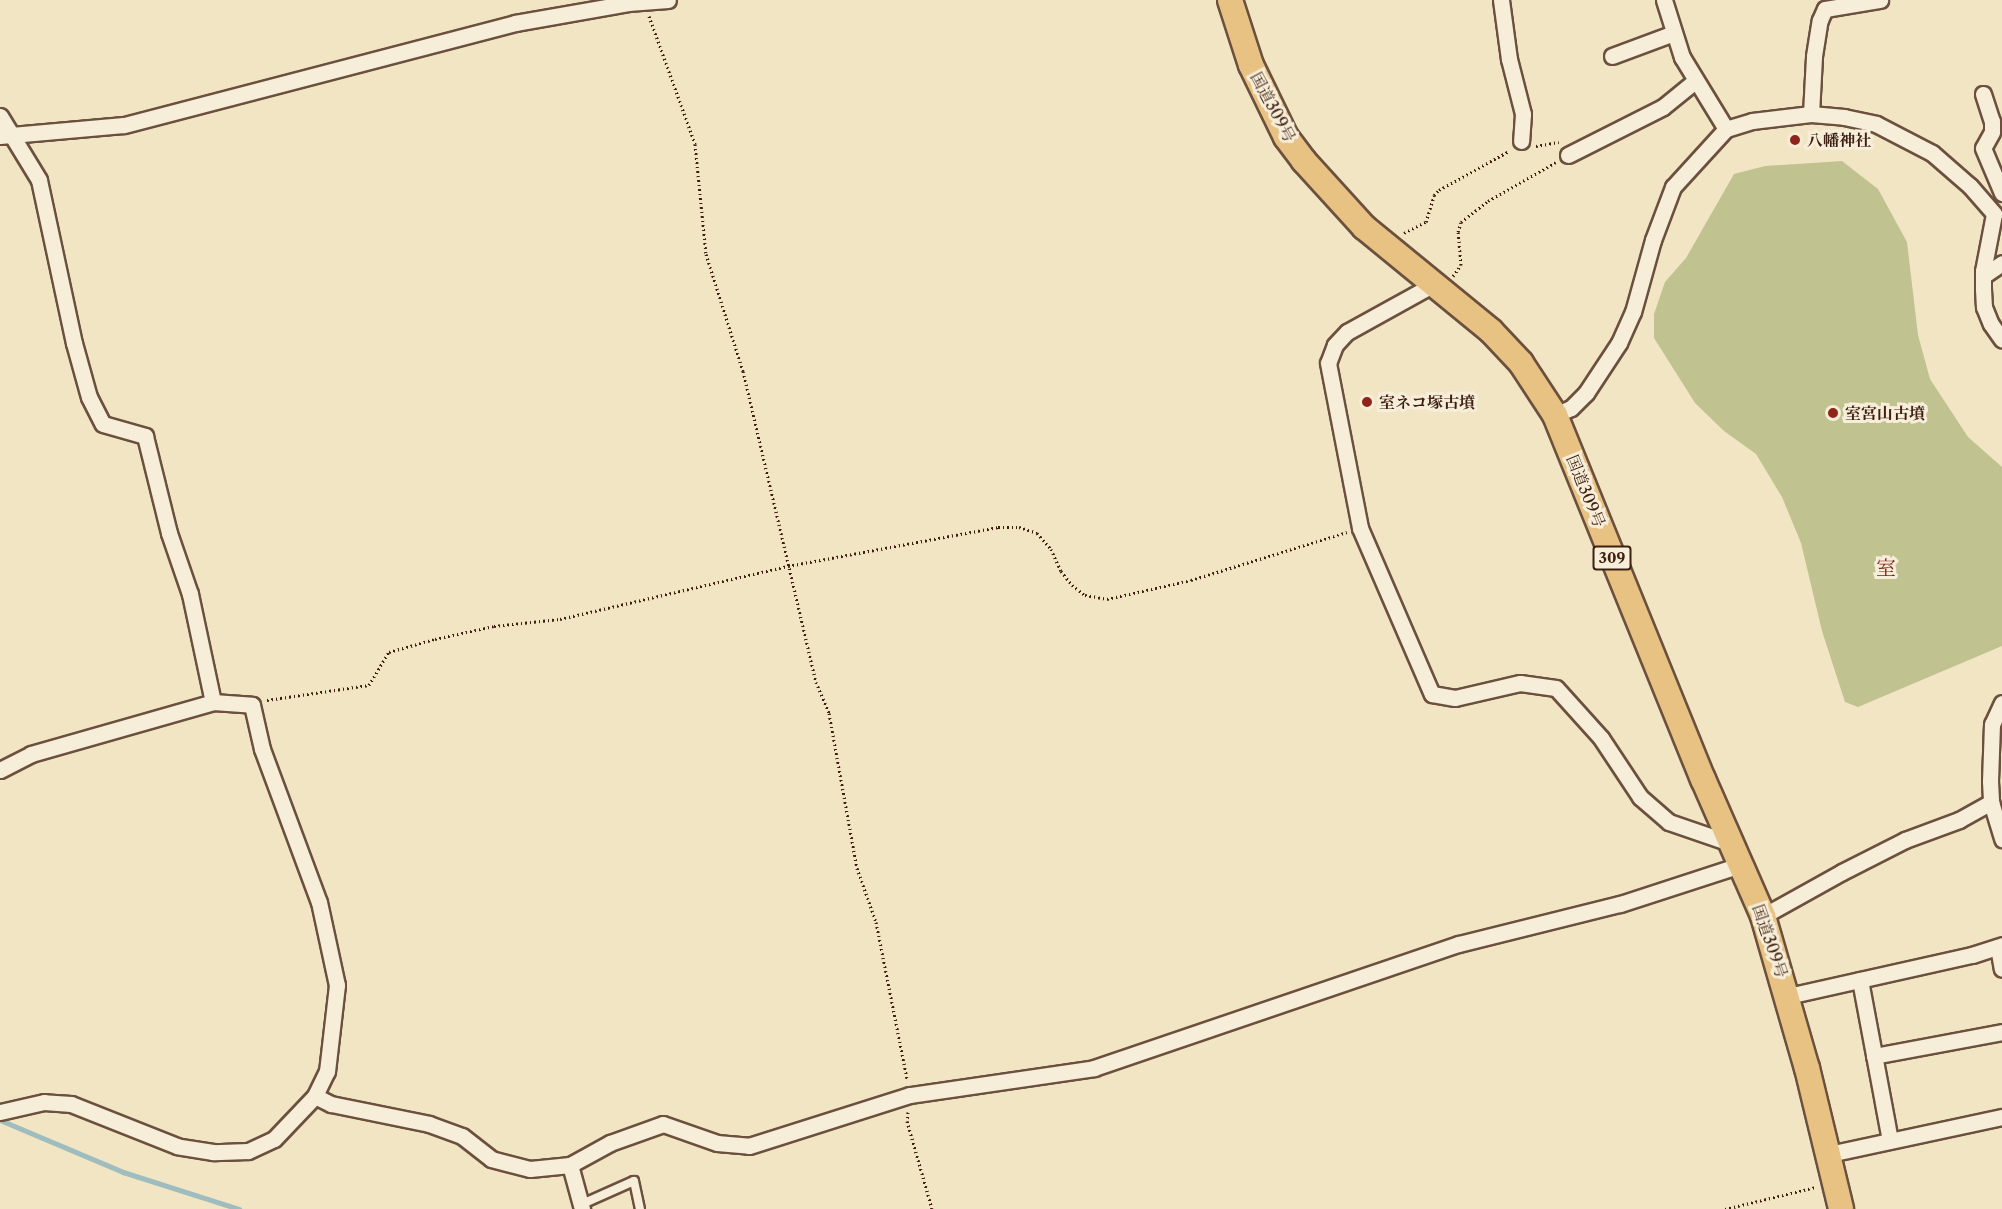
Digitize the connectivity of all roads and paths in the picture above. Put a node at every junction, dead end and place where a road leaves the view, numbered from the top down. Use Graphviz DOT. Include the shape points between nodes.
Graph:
graph roads {
  1 [pos="668,0"];
  2 [pos="1230,0"];
  3 [pos="1501,0"];
  4 [pos="1664,0"];
  5 [pos="1880,0"];
  6 [pos="641,2"];
  7 [pos="1674,33"];
  8 [pos="1612,56"];
  9 [pos="1695,81"];
  10 [pos="1983,94"];
  11 [pos="1811,114"];
  12 [pos="0,116"];
  13 [pos="1726,129"];
  14 [pos="6,136"];
  15 [pos="1521,141"];
  16 [pos="1568,155"];
  17 [pos="2002,193"];
  18 [pos="1998,216"];
  19 [pos="1384,243"];
  20 [pos="2002,263"];
  21 [pos="1983,276"];
  22 [pos="1438,286"];
  23 [pos="2002,340"];
  24 [pos="1555,415"];
  25 [pos="1360,528"];
  26 [pos="788,566"];
  27 [pos="213,702"];
  28 [pos="2002,703"];
  29 [pos="252,705"];
  30 [pos="0,770"];
  31 [pos="1991,802"];
  32 [pos="2002,839"];
  33 [pos="1730,843"];
  34 [pos="1740,865"];
  35 [pos="1763,916"];
  36 [pos="2000,946"];
  37 [pos="2002,969"];
  38 [pos="1860,980"];
  39 [pos="1788,996"];
  40 [pos="2002,1032"];
  41 [pos="1874,1056"];
  42 [pos="910,1095"];
  43 [pos="315,1096"];
  44 [pos="2,1116"];
  45 [pos="2002,1117"];
  46 [pos="1890,1140"];
  47 [pos="1828,1154"];
  48 [pos="570,1165"];
  49 [pos="1835,1183"];
  50 [pos="581,1207"];
  51 [pos="640,1209"];
  52 [pos="932,1209"];
  53 [pos="1725,1209"];
  54 [pos="1841,1209"];
  1 -- 6 [label="street"];
  2 -- 19 [label="highway, 国道309号 / 309" via="1251,65 1286,137 1332,194"];
  3 -- 15 [label="street" via="1507,49 1523,114"];
  4 -- 7 [label="street"];
  5 -- 11 [label="street" via="1826,9 1820,20 1814,56"];
  6 -- 14 [label="street" via="515,23 124,125"];
  6 -- 26 [label="path" via="695,144 706,254 743,371"];
  7 -- 8 [label="street"];
  7 -- 9 [label="street"];
  9 -- 13 [label="street"];
  9 -- 16 [label="street" via="1663,107"];
  10 -- 17 [label="street" via="1992,132 1983,148"];
  11 -- 13 [label="street" via="1752,121"];
  11 -- 18 [label="street" via="1876,124 1902,135 1932,153"];
  12 -- 14 [label="street"];
  13 -- 24 [label="street" via="1673,187 1633,312 1619,343 1586,393"];
  14 -- 27 [label="street" via="39,180 89,397 103,424 145,436 169,533 190,594"];
  15 -- 19 [label="path" via="1439,190 1426,222"];
  16 -- 22 [label="path" via="1488,201 1461,222 1461,266"];
  18 -- 21 [label="street"];
  19 -- 22 [label="highway, 国道309号 / 309"];
  20 -- 21 [label="street"];
  21 -- 23 [label="street" via="1984,307"];
  22 -- 24 [label="highway, 国道309号 / 309" via="1491,331 1521,363"];
  22 -- 25 [label="street" via="1347,332 1335,345 1328,363"];
  24 -- 33 [label="highway, 国道309号 / 309"];
  25 -- 26 [label="path" via="1191,580 1107,599 1084,596 1061,571 1051,549 1037,533 1019,527 998,527"];
  25 -- 33 [label="street" via="1432,694 1455,698 1520,683 1556,688 1601,738 1640,797 1669,822"];
  26 -- 29 [label="path" via="560,619 494,626 435,639 389,652 369,685"];
  26 -- 42 [label="path" via="816,682 829,713 857,868 876,922"];
  27 -- 29 [label="street"];
  27 -- 30 [label="street" via="31,754"];
  28 -- 31 [label="street" via="1992,724"];
  29 -- 43 [label="street" via="262,749 319,902 337,985 327,1071"];
  31 -- 32 [label="street"];
  31 -- 35 [label="street" via="1863,861"];
  33 -- 34 [label="highway, 国道309号 / 309"];
  34 -- 35 [label="highway, 国道309号 / 309"];
  34 -- 42 [label="street" via="1620,904 1459,944 1094,1068"];
  35 -- 39 [label="highway, 国道309号 / 309"];
  36 -- 37 [label="street"];
  36 -- 38 [label="street"];
  38 -- 39 [label="street"];
  38 -- 41 [label="street"];
  39 -- 47 [label="highway, 国道309号 / 309"];
  40 -- 41 [label="street"];
  41 -- 46 [label="street"];
  42 -- 48 [label="street" via="749,1146 717,1143 663,1124 610,1143"];
  42 -- 52 [label="path" via="907,1121"];
  43 -- 44 [label="street" via="274,1139 248,1151 213,1152 177,1146 72,1104 44,1102"];
  43 -- 48 [label="street" via="331,1104 429,1124 462,1136 491,1159 530,1169"];
  45 -- 46 [label="street"];
  46 -- 47 [label="street"];
  47 -- 49 [label="highway, 国道309号 / 309"];
  48 -- 50 [label="street"];
  49 -- 53 [label="path"];
  49 -- 54 [label="highway, 国道309号 / 309"];
  50 -- 51 [label="lane" via="634,1181"];
}
